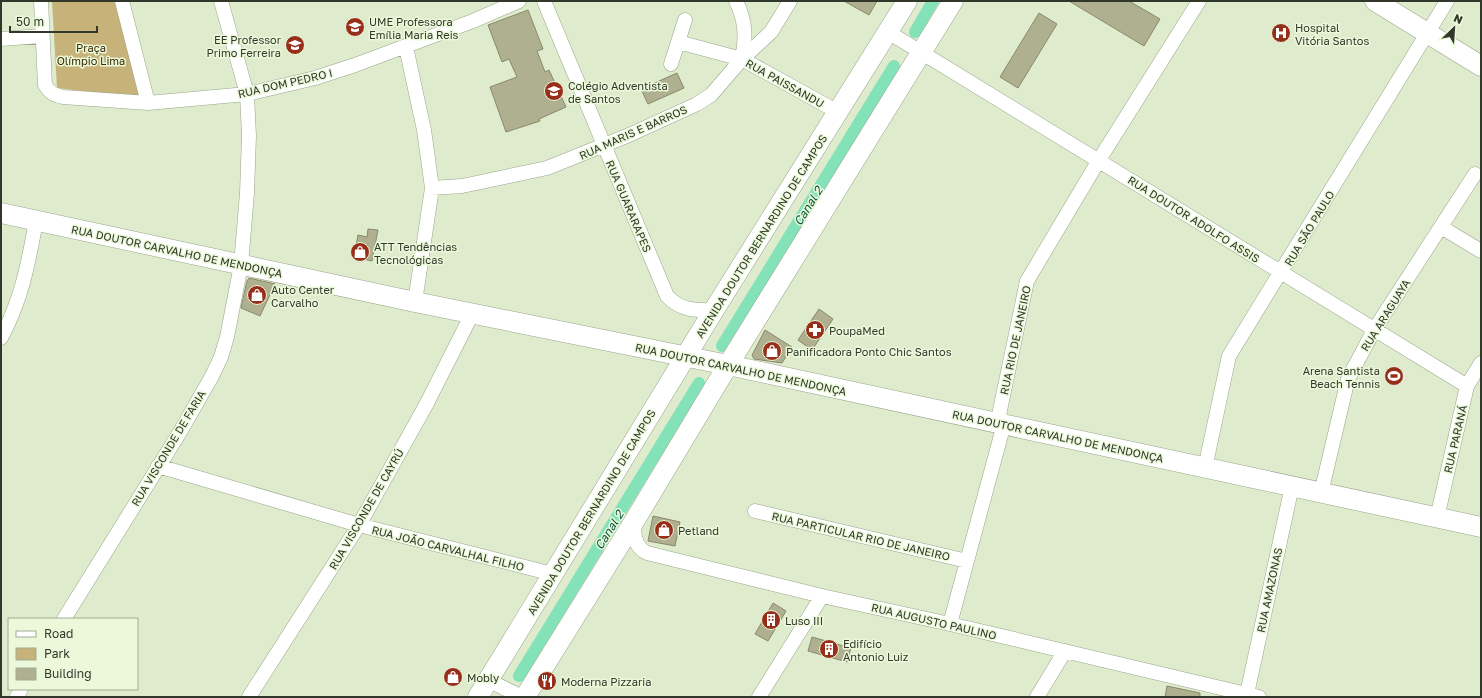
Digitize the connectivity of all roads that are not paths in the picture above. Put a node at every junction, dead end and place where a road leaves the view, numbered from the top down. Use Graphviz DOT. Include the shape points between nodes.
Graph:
graph roads {
  1 [pos="41,1"];
  2 [pos="122,1"];
  3 [pos="221,1"];
  4 [pos="519,1"];
  5 [pos="544,1"];
  6 [pos="736,1"];
  7 [pos="790,1"];
  8 [pos="907,1"];
  9 [pos="953,1"];
  10 [pos="1200,1"];
  11 [pos="1375,1"];
  12 [pos="1447,1"];
  13 [pos="685,20"];
  14 [pos="888,32"];
  15 [pos="1427,33"];
  16 [pos="42,36"];
  17 [pos="1,39"];
  18 [pos="678,42"];
  19 [pos="406,47"];
  20 [pos="922,53"];
  21 [pos="742,59"];
  22 [pos="671,64"];
  23 [pos="1481,66"];
  24 [pos="247,94"];
  25 [pos="148,103"];
  26 [pos="838,112"];
  27 [pos="603,145"];
  28 [pos="1099,160"];
  29 [pos="1475,174"];
  30 [pos="432,188"];
  31 [pos="1,213"];
  32 [pos="36,221"];
  33 [pos="1441,227"];
  34 [pos="1481,251"];
  35 [pos="241,265"];
  36 [pos="1281,274"];
  37 [pos="415,302"];
  38 [pos="714,310"];
  39 [pos="472,314"];
  40 [pos="1374,330"];
  41 [pos="1,338"];
  42 [pos="686,357"];
  43 [pos="728,365"];
  44 [pos="1479,369"];
  45 [pos="1467,386"];
  46 [pos="1004,424"];
  47 [pos="158,466"];
  48 [pos="1205,468"];
  49 [pos="1292,486"];
  50 [pos="1321,493"];
  51 [pos="755,511"];
  52 [pos="1437,518"];
  53 [pos="635,520"];
  54 [pos="359,525"];
  55 [pos="1481,527"];
  56 [pos="967,561"];
  57 [pos="553,574"];
  58 [pos="822,596"];
  59 [pos="65,618"];
  60 [pos="950,624"];
  61 [pos="1065,651"];
  62 [pos="488,680"];
  63 [pos="1253,696"];
  64 [pos="249,697"];
  65 [pos="478,697"];
  66 [pos="524,697"];
  67 [pos="759,697"];
  68 [pos="1037,697"];
  1 -- 16 [label="street, RUA DOM PEDRO I"];
  2 -- 25 [label="street"];
  3 -- 24 [label="street, RUA VISCONDE DE FARIA"];
  4 -- 19 [label="street, RUA DOM PEDRO I"];
  5 -- 27 [label="street, RUA GUARARAPES"];
  6 -- 21 [label="street, RUA PAISSANDU" via="746,33"];
  7 -- 21 [label="street, RUA MARIS E BARROS" via="771,32"];
  8 -- 14 [label="main road, AVENIDA DOUTOR BERNARDINO DE CAMPOS"];
  9 -- 20 [label="main road"];
  10 -- 28 [label="street, RUA RIO DE JANEIRO"];
  11 -- 15 [label="main road"];
  12 -- 15 [label="street, RUA SÃO PAULO"];
  13 -- 18 [label="street"];
  14 -- 20 [label="street, RUA DOUTOR ADOLFO ASSIS"];
  14 -- 26 [label="main road, AVENIDA DOUTOR BERNARDINO DE CAMPOS"];
  15 -- 23 [label="main road"];
  15 -- 36 [label="street, RUA SÃO PAULO"];
  16 -- 17 [label="street"];
  16 -- 25 [label="street, RUA DOM PEDRO I" via="45,85 54,95"];
  18 -- 21 [label="street"];
  18 -- 22 [label="street"];
  19 -- 24 [label="street, RUA DOM PEDRO I" via="315,78"];
  19 -- 30 [label="street" via="424,130"];
  20 -- 28 [label="street, RUA DOUTOR ADOLFO ASSIS"];
  20 -- 43 [label="main road"];
  21 -- 26 [label="street, RUA PAISSANDU"];
  21 -- 27 [label="street, RUA MARIS E BARROS" via="711,95 697,104"];
  24 -- 25 [label="street, RUA DOM PEDRO I"];
  24 -- 35 [label="street, RUA VISCONDE DE FARIA" via="249,167"];
  26 -- 38 [label="main road, AVENIDA DOUTOR BERNARDINO DE CAMPOS"];
  27 -- 30 [label="street, RUA MARIS E BARROS" via="547,168 462,186"];
  27 -- 38 [label="street, RUA GUARARAPES" via="667,296 679,307"];
  28 -- 36 [label="street, RUA DOUTOR ADOLFO ASSIS"];
  28 -- 46 [label="street, RUA RIO DE JANEIRO" via="1027,281 999,415"];
  29 -- 33 [label="street, RUA ARAGUAYA"];
  30 -- 37 [label="street"];
  31 -- 32 [label="main road, RUA DOUTOR CARVALHO DE MENDONÇA"];
  32 -- 35 [label="main road, RUA DOUTOR CARVALHO DE MENDONÇA"];
  32 -- 41 [label="street" via="24,284"];
  33 -- 34 [label="street"];
  33 -- 40 [label="street, RUA ARAGUAYA"];
  35 -- 37 [label="main road, RUA DOUTOR CARVALHO DE MENDONÇA"];
  35 -- 47 [label="street, RUA VISCONDE DE FARIA" via="221,357"];
  36 -- 40 [label="street, RUA DOUTOR ADOLFO ASSIS"];
  36 -- 48 [label="street, RUA SÃO PAULO" via="1229,356"];
  37 -- 39 [label="main road, RUA DOUTOR CARVALHO DE MENDONÇA"];
  38 -- 42 [label="main road, AVENIDA DOUTOR BERNARDINO DE CAMPOS"];
  39 -- 42 [label="main road, RUA DOUTOR CARVALHO DE MENDONÇA"];
  39 -- 54 [label="street, RUA VISCONDE DE CAYRÚ" via="426,405"];
  40 -- 45 [label="street, RUA DOUTOR ADOLFO ASSIS"];
  40 -- 50 [label="street, RUA ARAGUAYA" via="1348,379"];
  42 -- 43 [label="main road, RUA DOUTOR CARVALHO DE MENDONÇA"];
  42 -- 57 [label="main road, AVENIDA DOUTOR BERNARDINO DE CAMPOS"];
  43 -- 46 [label="main road, RUA DOUTOR CARVALHO DE MENDONÇA"];
  43 -- 53 [label="main road"];
  44 -- 45 [label="street, RUA PARANÁ"];
  45 -- 52 [label="street, RUA PARANÁ"];
  46 -- 48 [label="main road, RUA DOUTOR CARVALHO DE MENDONÇA"];
  46 -- 56 [label="street, RUA RIO DE JANEIRO"];
  47 -- 54 [label="street, RUA JOÃO CARVALHAL FILHO"];
  47 -- 59 [label="street, RUA VISCONDE DE FARIA"];
  48 -- 49 [label="main road, RUA DOUTOR CARVALHO DE MENDONÇA"];
  49 -- 50 [label="main road, RUA DOUTOR CARVALHO DE MENDONÇA"];
  49 -- 63 [label="street, RUA AMAZONAS"];
  50 -- 52 [label="main road, RUA DOUTOR CARVALHO DE MENDONÇA"];
  51 -- 56 [label="street, RUA PARTICULAR RIO DE JANEIRO"];
  52 -- 55 [label="main road, RUA DOUTOR CARVALHO DE MENDONÇA"];
  53 -- 58 [label="street, RUA AUGUSTO PAULINO" via="635,539 639,548 647,553"];
  53 -- 66 [label="main road"];
  54 -- 57 [label="street, RUA JOÃO CARVALHAL FILHO"];
  54 -- 64 [label="street, RUA VISCONDE DE CAYRÚ"];
  56 -- 60 [label="street, RUA RIO DE JANEIRO"];
  57 -- 62 [label="main road, AVENIDA DOUTOR BERNARDINO DE CAMPOS"];
  58 -- 60 [label="street, RUA AUGUSTO PAULINO"];
  58 -- 67 [label="street"];
  60 -- 61 [label="street, RUA AUGUSTO PAULINO"];
  61 -- 63 [label="street, RUA AUGUSTO PAULINO"];
  61 -- 68 [label="street"];
  62 -- 65 [label="main road, AVENIDA DOUTOR BERNARDINO DE CAMPOS"];
  62 -- 66 [label="street"];
}
